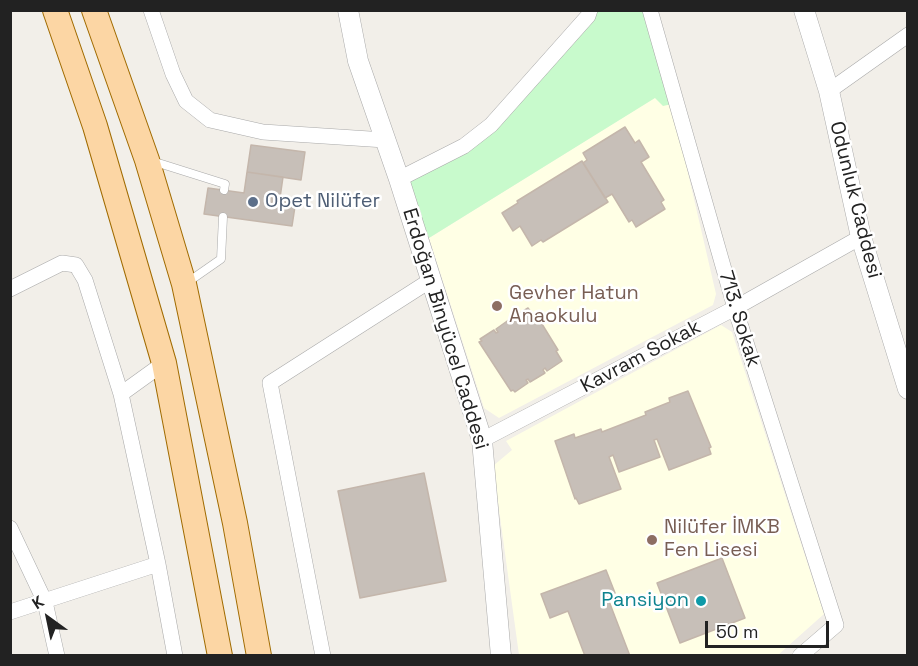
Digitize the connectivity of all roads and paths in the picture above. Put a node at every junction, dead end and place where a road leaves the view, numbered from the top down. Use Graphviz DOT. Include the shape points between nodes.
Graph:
graph roads {
  1 [pos="55,10"];
  2 [pos="94,10"];
  3 [pos="151,10"];
  4 [pos="348,10"];
  5 [pos="590,10"];
  6 [pos="650,10"];
  7 [pos="804,10"];
  8 [pos="908,35"];
  9 [pos="829,91"];
  10 [pos="385,140"];
  11 [pos="147,160"];
  12 [pos="399,179"];
  13 [pos="224,190"];
  14 [pos="223,217"];
  15 [pos="861,237"];
  16 [pos="431,280"];
  17 [pos="184,284"];
  18 [pos="10,289"];
  19 [pos="735,308"];
  20 [pos="164,363"];
  21 [pos="908,389"];
  22 [pos="121,394"];
  23 [pos="482,440"];
  24 [pos="10,528"];
  25 [pos="158,564"];
  26 [pos="45,602"];
  27 [pos="10,612"];
  28 [pos="57,656"];
  29 [pos="175,656"];
  30 [pos="220,656"];
  31 [pos="259,656"];
  32 [pos="323,656"];
  33 [pos="501,656"];
  34 [pos="800,656"];
  1 -- 20 [label="main road" via="95,126"];
  2 -- 11 [label="main road"];
  3 -- 10 [label="street" via="186,101 210,120 263,132"];
  4 -- 10 [label="street, Erdoğan Binyücel Caddesi" via="358,61"];
  5 -- 12 [label="street" via="491,125 464,146"];
  6 -- 19 [label="street, 713. Sokak"];
  7 -- 9 [label="street, Odunluk Caddesi"];
  8 -- 9 [label="street"];
  9 -- 15 [label="street, Odunluk Caddesi"];
  10 -- 12 [label="street, Erdoğan Binyücel Caddesi"];
  11 -- 13 [label="lane" via="225,184"];
  11 -- 17 [label="main road"];
  12 -- 16 [label="street, Erdoğan Binyücel Caddesi"];
  14 -- 17 [label="lane" via="221,258"];
  15 -- 19 [label="street, Kavram Sokak"];
  15 -- 21 [label="street, Odunluk Caddesi"];
  16 -- 23 [label="street, Erdoğan Binyücel Caddesi"];
  16 -- 32 [label="street" via="270,384"];
  17 -- 31 [label="main road" via="236,523"];
  18 -- 22 [label="street" via="62,263 76,265 85,280"];
  19 -- 23 [label="street, Kavram Sokak"];
  19 -- 34 [label="street, 713. Sokak" via="836,625"];
  20 -- 22 [label="street"];
  20 -- 30 [label="main road"];
  22 -- 25 [label="street"];
  23 -- 33 [label="street, Erdoğan Binyücel Caddesi"];
  24 -- 26 [label="street"];
  25 -- 26 [label="street"];
  25 -- 29 [label="street"];
  26 -- 27 [label="street"];
  26 -- 28 [label="street"];
}
